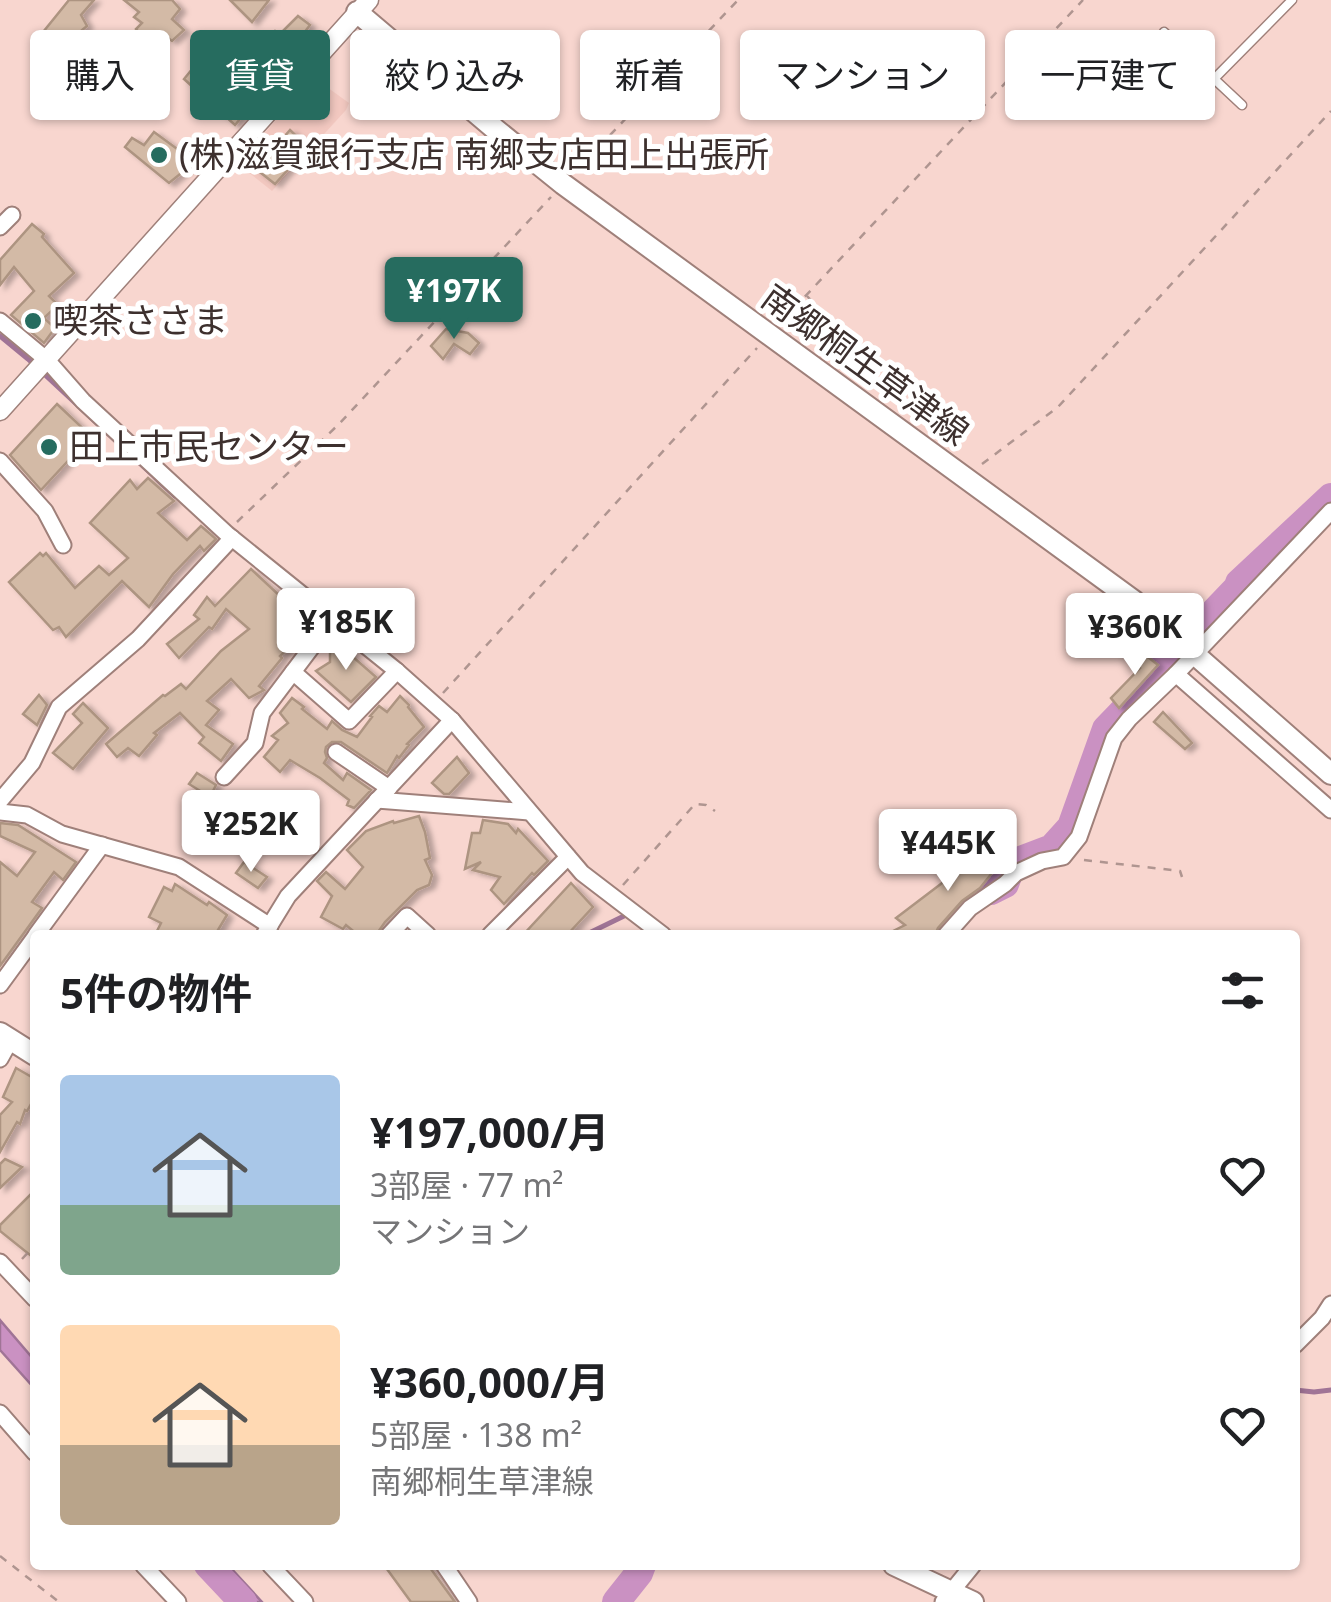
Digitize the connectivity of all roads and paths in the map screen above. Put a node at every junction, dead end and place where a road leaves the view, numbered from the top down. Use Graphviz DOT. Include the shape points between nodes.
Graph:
graph roads {
  1 [pos="738,0"];
  2 [pos="1083,0"];
  3 [pos="1292,0"];
  4 [pos="357,4"];
  5 [pos="1215,78"];
  6 [pos="1215,82"];
  7 [pos="1242,106"];
  8 [pos="1331,110"];
  9 [pos="563,184"];
  10 [pos="12,214"];
  11 [pos="0,227"];
  12 [pos="806,294"];
  13 [pos="0,321"];
  14 [pos="768,336"];
  15 [pos="47,360"];
  16 [pos="0,412"];
  17 [pos="941,436"];
  18 [pos="0,461"];
  19 [pos="968,480"];
  20 [pos="1331,511"];
  21 [pos="230,536"];
  22 [pos="63,545"];
  23 [pos="333,620"];
  24 [pos="1195,654"];
  25 [pos="397,671"];
  26 [pos="292,672"];
  27 [pos="1176,674"];
  28 [pos="433,704"];
  29 [pos="452,720"];
  30 [pos="336,752"];
  31 [pos="1331,774"];
  32 [pos="224,776"];
  33 [pos="383,794"];
  34 [pos="0,800"];
  35 [pos="1331,810"];
  36 [pos="715,811"];
  37 [pos="0,812"];
  38 [pos="529,812"];
  39 [pos="102,845"];
  40 [pos="1063,856"];
  41 [pos="568,857"];
  42 [pos="1182,876"];
  43 [pos="612,897"];
  44 [pos="40,930"];
  45 [pos="266,930"];
  46 [pos="268,930"];
  47 [pos="394,930"];
  48 [pos="422,930"];
  49 [pos="495,930"];
  50 [pos="655,930"];
  51 [pos="950,930"];
  52 [pos="30,942"];
  53 [pos="6,964"];
  54 [pos="0,985"];
  55 [pos="3,1044"];
  56 [pos="30,1053"];
  57 [pos="30,1250"];
  58 [pos="5,1267"];
  59 [pos="30,1294"];
  60 [pos="1331,1304"];
  61 [pos="1300,1340"];
  62 [pos="0,1414"];
  63 [pos="30,1447"];
  64 [pos="0,1556"];
  65 [pos="148,1570"];
  66 [pos="275,1570"];
  67 [pos="447,1570"];
  68 [pos="902,1570"];
  69 [pos="969,1570"];
  70 [pos="947,1597"];
  71 [pos="59,1602"];
  72 [pos="178,1602"];
  73 [pos="305,1602"];
  74 [pos="469,1602"];
  75 [pos="973,1602"];
  1 -- 9 [label="path"];
  2 -- 12 [label="path"];
  3 -- 5 [label="lane"];
  4 -- 9 [label="main road, 南郷桐生草津線"];
  4 -- 15 [label="street"];
  6 -- 7 [label="lane"];
  8 -- 19 [label="path" via="1058,408"];
  9 -- 14 [label="main road, 南郷桐生草津線"];
  9 -- 21 [label="path"];
  10 -- 11 [label="street"];
  12 -- 14 [label="path"];
  12 -- 17 [label="path"];
  13 -- 15 [label="street"];
  14 -- 19 [label="main road, 南郷桐生草津線"];
  14 -- 28 [label="path"];
  15 -- 16 [label="street"];
  15 -- 21 [label="street"];
  18 -- 22 [label="street" via="46,511"];
  19 -- 24 [label="main road, 南郷桐生草津線"];
  20 -- 24 [label="street"];
  21 -- 23 [label="street"];
  21 -- 34 [label="street" via="138,639 59,707 32,763"];
  23 -- 25 [label="street"];
  23 -- 26 [label="street"];
  24 -- 27 [label="street"];
  24 -- 31 [label="main road, 南郷桐生草津線"];
  25 -- 26 [label="street" via="349,722"];
  25 -- 28 [label="street"];
  26 -- 32 [label="street" via="262,713 255,743"];
  27 -- 35 [label="street"];
  27 -- 40 [label="street" via="1114,738 1079,838"];
  28 -- 29 [label="street"];
  29 -- 33 [label="street"];
  29 -- 38 [label="street"];
  30 -- 33 [label="street"];
  33 -- 38 [label="street"];
  33 -- 46 [label="street" via="288,896"];
  36 -- 43 [label="path" via="695,804"];
  37 -- 39 [label="street" via="27,815"];
  38 -- 41 [label="street"];
  39 -- 44 [label="street"];
  39 -- 45 [label="street" via="179,867"];
  40 -- 42 [label="path"];
  40 -- 51 [label="street" via="1016,873"];
  41 -- 43 [label="street"];
  41 -- 49 [label="street"];
  43 -- 50 [label="street"];
  47 -- 48 [label="street" via="407,916"];
  52 -- 53 [label="street"];
  53 -- 54 [label="street"];
  55 -- 56 [label="main road"];
  57 -- 58 [label="path"];
  58 -- 59 [label="street"];
  60 -- 61 [label="street"];
  62 -- 63 [label="street"];
  64 -- 71 [label="path"];
  65 -- 72 [label="street"];
  66 -- 73 [label="street"];
  67 -- 74 [label="street"];
  68 -- 70 [label="main road"];
  69 -- 70 [label="street"];
  70 -- 75 [label="main road"];
}
